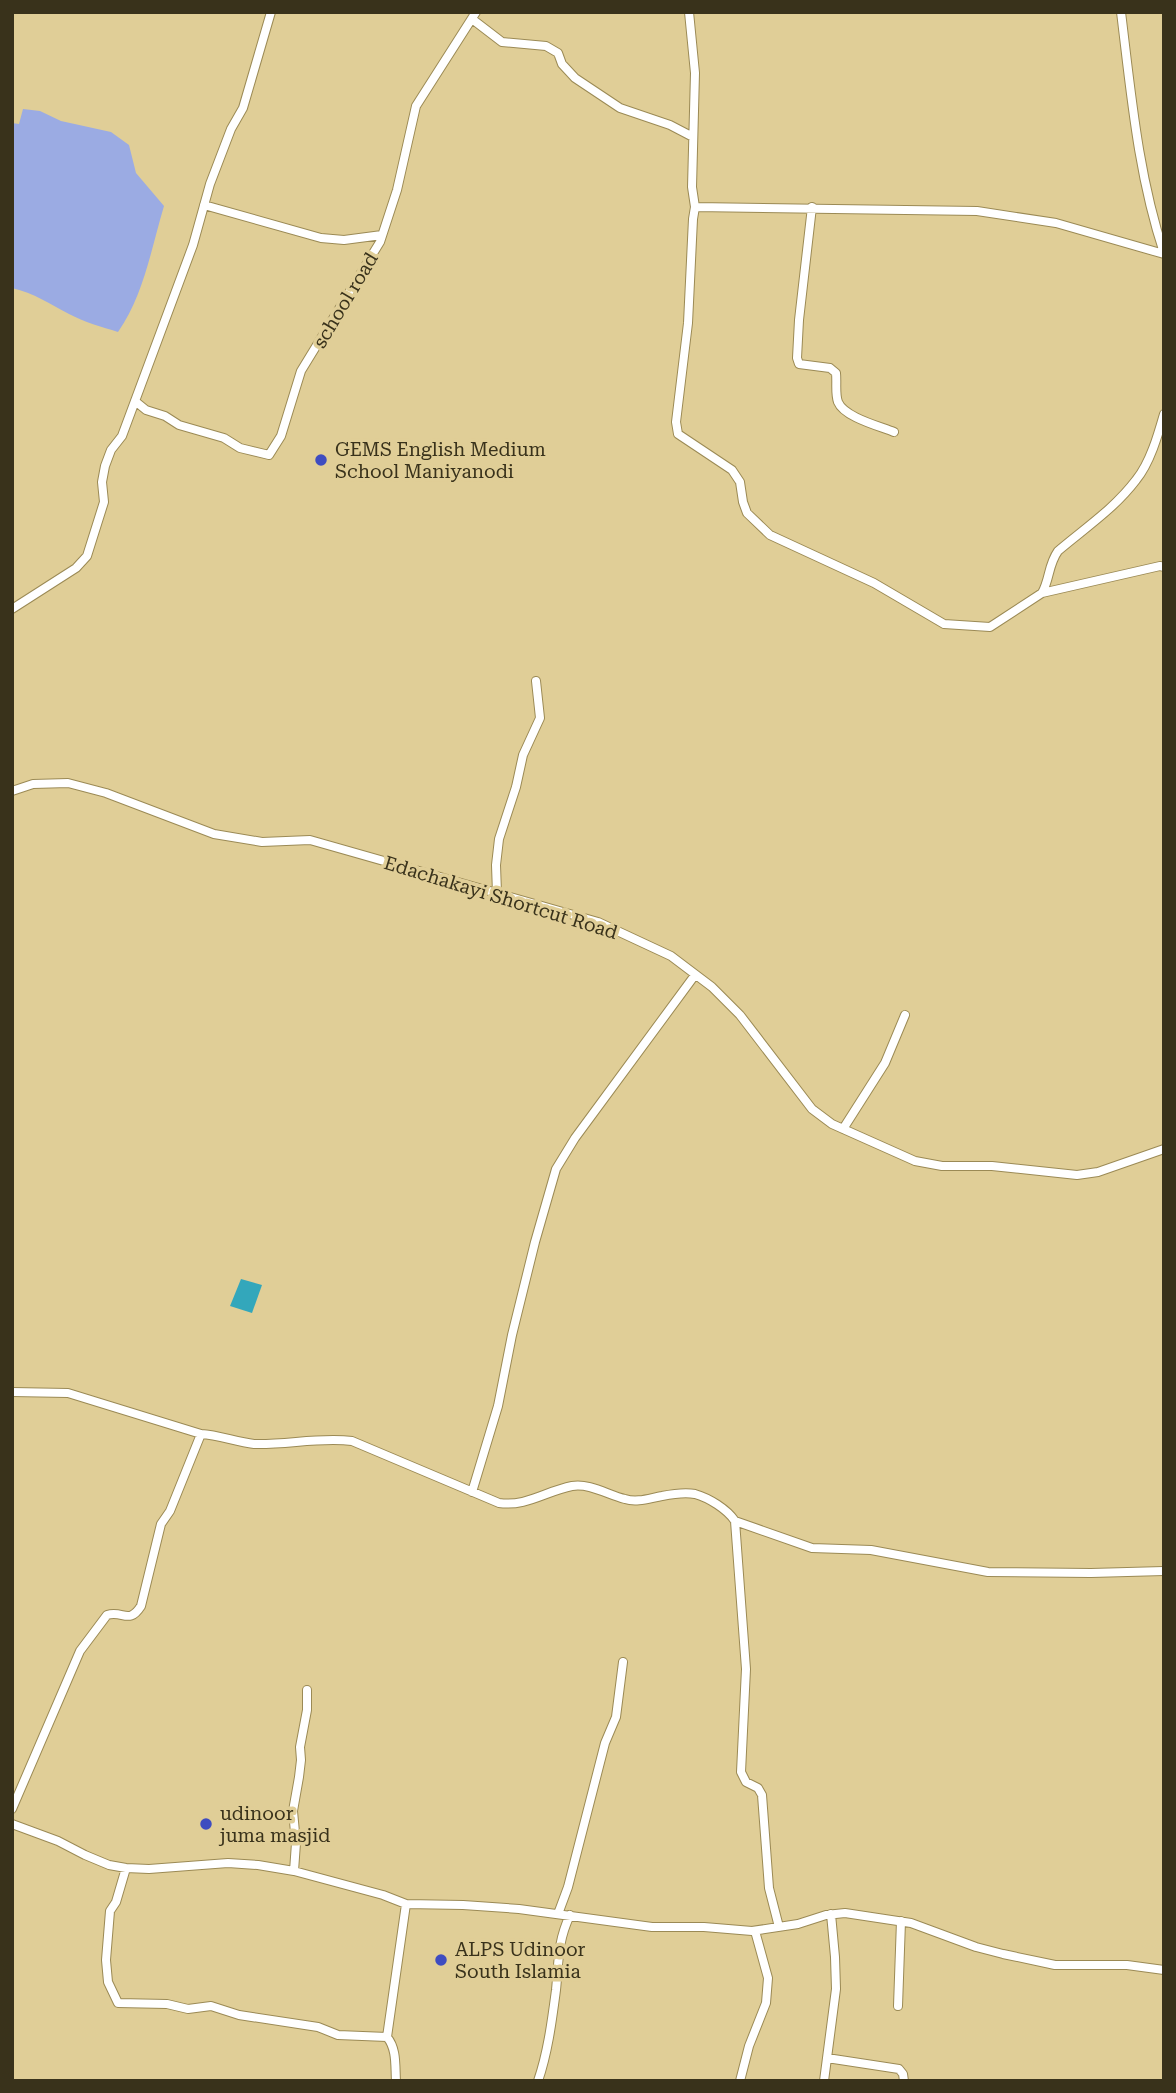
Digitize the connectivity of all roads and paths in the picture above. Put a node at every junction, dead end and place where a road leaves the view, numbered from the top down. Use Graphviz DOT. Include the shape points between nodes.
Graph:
graph roads {
  1 [pos="271,12"];
  2 [pos="689,12"];
  3 [pos="1121,12"];
  4 [pos="474,16"];
  5 [pos="693,137"];
  6 [pos="204,205"];
  7 [pos="695,206"];
  8 [pos="812,207"];
  9 [pos="382,235"];
  10 [pos="1164,253"];
  11 [pos="135,401"];
  12 [pos="1164,414"];
  13 [pos="894,432"];
  14 [pos="1164,567"];
  15 [pos="1042,593"];
  16 [pos="12,609"];
  17 [pos="536,681"];
  18 [pos="12,791"];
  19 [pos="497,893"];
  20 [pos="695,975"];
  21 [pos="905,1015"];
  22 [pos="843,1129"];
  23 [pos="1164,1149"];
  24 [pos="12,1392"];
  25 [pos="201,1434"];
  26 [pos="472,1492"];
  27 [pos="736,1521"];
  28 [pos="1164,1571"];
  29 [pos="623,1662"];
  30 [pos="307,1690"];
  31 [pos="12,1809"];
  32 [pos="12,1824"];
  33 [pos="125,1868"];
  34 [pos="294,1871"];
  35 [pos="406,1904"];
  36 [pos="558,1914"];
  37 [pos="831,1914"];
  38 [pos="569,1915"];
  39 [pos="901,1921"];
  40 [pos="779,1927"];
  41 [pos="755,1931"];
  42 [pos="1164,1969"];
  43 [pos="898,2006"];
  44 [pos="387,2037"];
  45 [pos="827,2057"];
  46 [pos="396,2081"];
  47 [pos="538,2081"];
  48 [pos="740,2081"];
  49 [pos="824,2081"];
  50 [pos="904,2081"];
  1 -- 6 [label="street" via="243,108"];
  2 -- 5 [label="street" via="695,73"];
  3 -- 10 [label="street" via="1139,154"];
  4 -- 5 [label="street" via="502,42 546,46 558,53 575,78 620,107"];
  4 -- 9 [label="street, school road" via="416,106"];
  5 -- 7 [label="street"];
  6 -- 9 [label="street" via="321,237 344,240"];
  6 -- 11 [label="street"];
  7 -- 8 [label="street"];
  7 -- 15 [label="street" via="678,434 732,470 740,482 747,513 770,535 874,583 944,624 990,627"];
  8 -- 10 [label="street" via="977,211 1056,223"];
  8 -- 13 [label="street" via="799,320 799,364 830,368 836,373 839,406"];
  9 -- 11 [label="street, school road" via="301,371 281,436 269,455 179,425"];
  11 -- 16 [label="street" via="105,466 104,502 87,556"];
  12 -- 15 [label="street" via="1138,478 1112,507 1058,551"];
  14 -- 15 [label="street"];
  17 -- 19 [label="street" via="540,718 523,755 499,839"];
  18 -- 19 [label="street, Edachakayi Shortcut Road" via="33,784 68,783 215,834 262,842 310,840"];
  19 -- 20 [label="street, Edachakayi Shortcut Road" via="598,922 671,956"];
  20 -- 22 [label="street, Edachakayi Shortcut Road" via="740,1015 812,1109"];
  20 -- 26 [label="street" via="556,1170"];
  21 -- 22 [label="street" via="885,1063"];
  22 -- 23 [label="street, Edachakayi Shortcut Road" via="915,1161 1077,1175"];
  24 -- 25 [label="street" via="68,1393"];
  25 -- 26 [label="street" via="253,1444 332,1438 352,1441"];
  25 -- 31 [label="street" via="161,1524 141,1605 125,1617 107,1615 80,1651"];
  26 -- 27 [label="street" via="511,1505 575,1485 627,1500 694,1494"];
  27 -- 28 [label="street" via="812,1548 871,1550 988,1572"];
  27 -- 40 [label="street" via="746,1669 741,1772 746,1783 762,1795 769,1888"];
  29 -- 36 [label="street" via="616,1717"];
  30 -- 34 [label="street" via="293,1811"];
  32 -- 33 [label="street"];
  33 -- 34 [label="street" via="228,1863"];
  33 -- 44 [label="street" via="110,1911 106,1960 108,1982 118,2003 188,2009 211,2006 338,2035"];
  34 -- 35 [label="street"];
  35 -- 36 [label="street"];
  35 -- 44 [label="street"];
  36 -- 38 [label="street"];
  37 -- 39 [label="street"];
  37 -- 40 [label="street"];
  37 -- 45 [label="street" via="836,1989"];
  38 -- 41 [label="street" via="652,1927"];
  38 -- 47 [label="street" via="559,1946 549,2038"];
  39 -- 42 [label="street" via="976,1947 1055,1965"];
  39 -- 43 [label="street"];
  40 -- 41 [label="street"];
  41 -- 48 [label="street" via="768,1978 766,2003"];
  44 -- 46 [label="street" via="392,2043"];
  45 -- 49 [label="street"];
  45 -- 50 [label="street" via="899,2069"];
}
